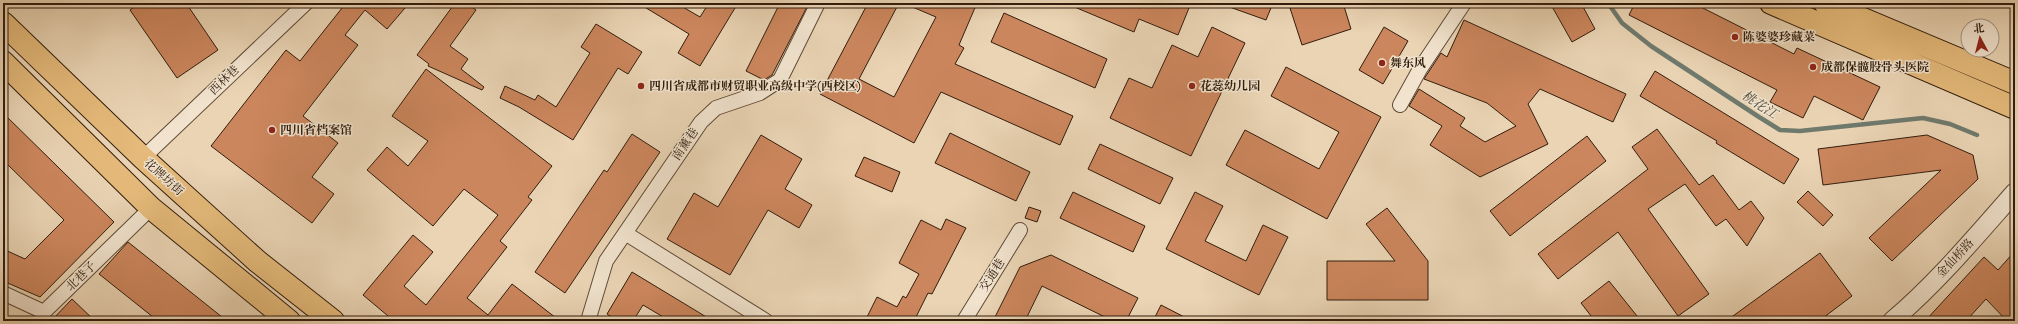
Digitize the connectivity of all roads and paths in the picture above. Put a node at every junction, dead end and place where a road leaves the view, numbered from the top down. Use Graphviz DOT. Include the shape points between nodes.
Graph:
graph roads {
  1 [pos="306,3"];
  2 [pos="818,3"];
  3 [pos="1464,3"];
  4 [pos="1771,3"];
  5 [pos="1825,3"];
  6 [pos="3,23"];
  7 [pos="3,62"];
  8 [pos="2015,83"];
  9 [pos="1400,105"];
  10 [pos="2015,108"];
  11 [pos="143,158"];
  12 [pos="2015,192"];
  13 [pos="151,208"];
  14 [pos="1020,230"];
  15 [pos="625,233"];
  16 [pos="3,293"];
  17 [pos="289,321"];
  18 [pos="333,321"];
  19 [pos="588,321"];
  20 [pos="766,321"];
  21 [pos="964,321"];
  22 [pos="1892,321"];
  1 -- 11 [label="street, 西林巷"];
  2 -- 15 [label="street, 南薰巷" via="780,80 760,93 716,108 700,122"];
  3 -- 9 [label="street" via="1420,69"];
  4 -- 10 [label="main road"];
  5 -- 8 [label="main road"];
  6 -- 11 [label="main road, 花牌坊街"];
  7 -- 13 [label="main road"];
  11 -- 18 [label="main road, 花牌坊街" via="257,261"];
  12 -- 22 [label="street, 金仙桥路" via="1955,259"];
  13 -- 16 [label="street, 北巷子" via="44,312"];
  13 -- 17 [label="main road"];
  14 -- 21 [label="street, 交通巷"];
  15 -- 19 [label="street, 南薰巷" via="606,261"];
  15 -- 20 [label="street"];
}
